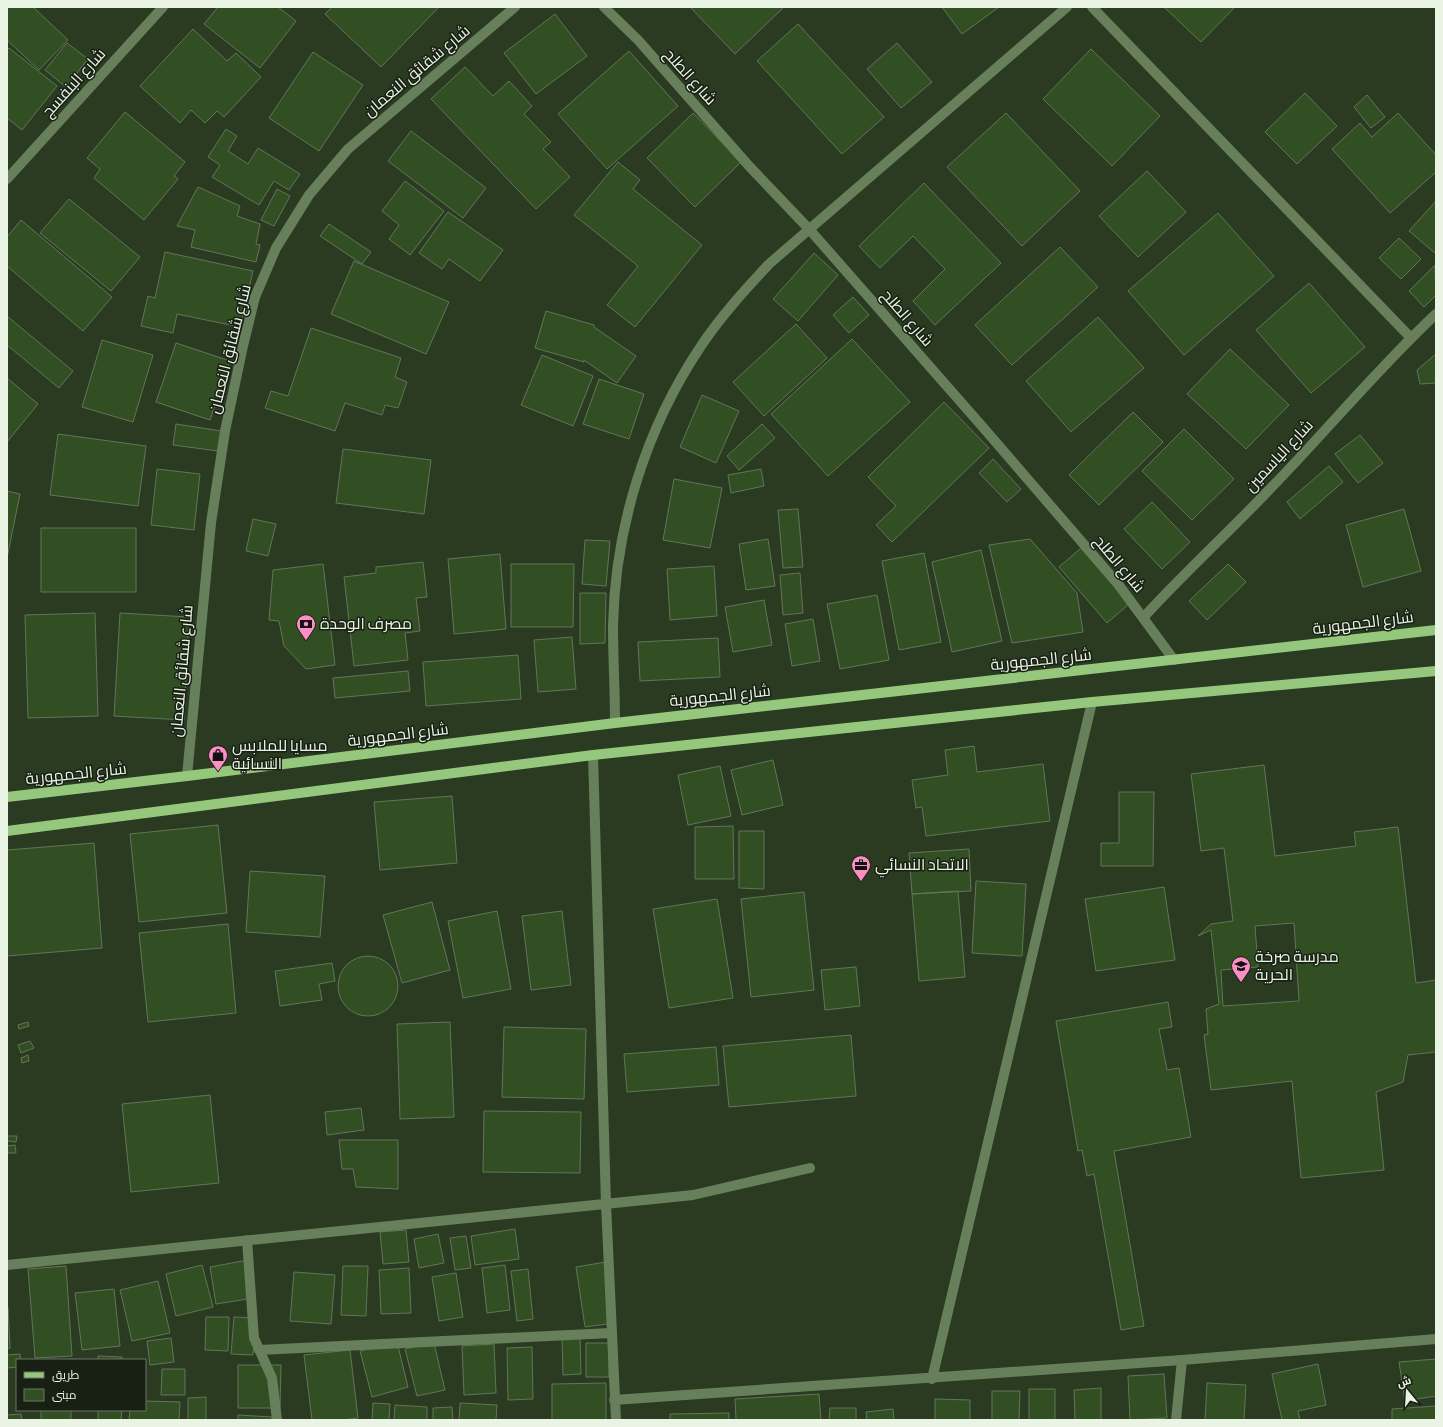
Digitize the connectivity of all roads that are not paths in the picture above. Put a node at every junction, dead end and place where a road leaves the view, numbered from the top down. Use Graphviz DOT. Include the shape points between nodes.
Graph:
graph roads {
  1 [pos="163,7"];
  2 [pos="515,7"];
  3 [pos="604,7"];
  4 [pos="1067,7"];
  5 [pos="1092,7"];
  6 [pos="7,179"];
  7 [pos="809,229"];
  8 [pos="1436,314"];
  9 [pos="1411,338"];
  10 [pos="1143,618"];
  11 [pos="1436,630"];
  12 [pos="1174,660"];
  13 [pos="1436,671"];
  14 [pos="1092,702"];
  15 [pos="616,723"];
  16 [pos="593,755"];
  17 [pos="187,776"];
  18 [pos="7,797"];
  19 [pos="7,831"];
  20 [pos="810,1168"];
  21 [pos="606,1204"];
  22 [pos="247,1240"];
  23 [pos="7,1264"];
  24 [pos="611,1333"];
  25 [pos="1436,1339"];
  26 [pos="259,1350"];
  27 [pos="1182,1360"];
  28 [pos="932,1378"];
  29 [pos="614,1400"];
  30 [pos="276,1420"];
  31 [pos="616,1420"];
  32 [pos="1176,1420"];
  1 -- 6 [label="street, شارع البنفسج"];
  2 -- 17 [label="street, شارع شقائق النعمان" via="348,149 309,195 276,248 255,298 225,431 211,523"];
  3 -- 7 [label="street, شارع الطلح" via="638,40 749,166"];
  4 -- 7 [label="street"];
  5 -- 9 [label="street"];
  7 -- 10 [label="street, شارع الطلح" via="1118,584"];
  7 -- 15 [label="street" via="769,264 734,302 706,339 682,376 649,444 624,531 617,577 613,625"];
  8 -- 9 [label="street, شارع الياسمين"];
  9 -- 10 [label="street, شارع الياسمين" via="1268,492"];
  10 -- 12 [label="street, شارع الطلح"];
  11 -- 12 [label="main road, شارع الجمهورية"];
  12 -- 15 [label="main road, شارع الجمهورية"];
  13 -- 14 [label="main road"];
  14 -- 16 [label="main road"];
  14 -- 28 [label="street"];
  15 -- 17 [label="main road, شارع الجمهورية"];
  16 -- 19 [label="main road"];
  16 -- 21 [label="street"];
  17 -- 18 [label="main road, شارع الجمهورية"];
  20 -- 21 [label="street" via="693,1195"];
  21 -- 22 [label="street"];
  21 -- 24 [label="street"];
  22 -- 23 [label="street"];
  22 -- 26 [label="street" via="254,1338"];
  24 -- 26 [label="street"];
  24 -- 29 [label="street"];
  25 -- 27 [label="street"];
  26 -- 30 [label="street" via="272,1378"];
  27 -- 28 [label="street"];
  27 -- 32 [label="street"];
  28 -- 29 [label="street"];
  29 -- 31 [label="street"];
}
